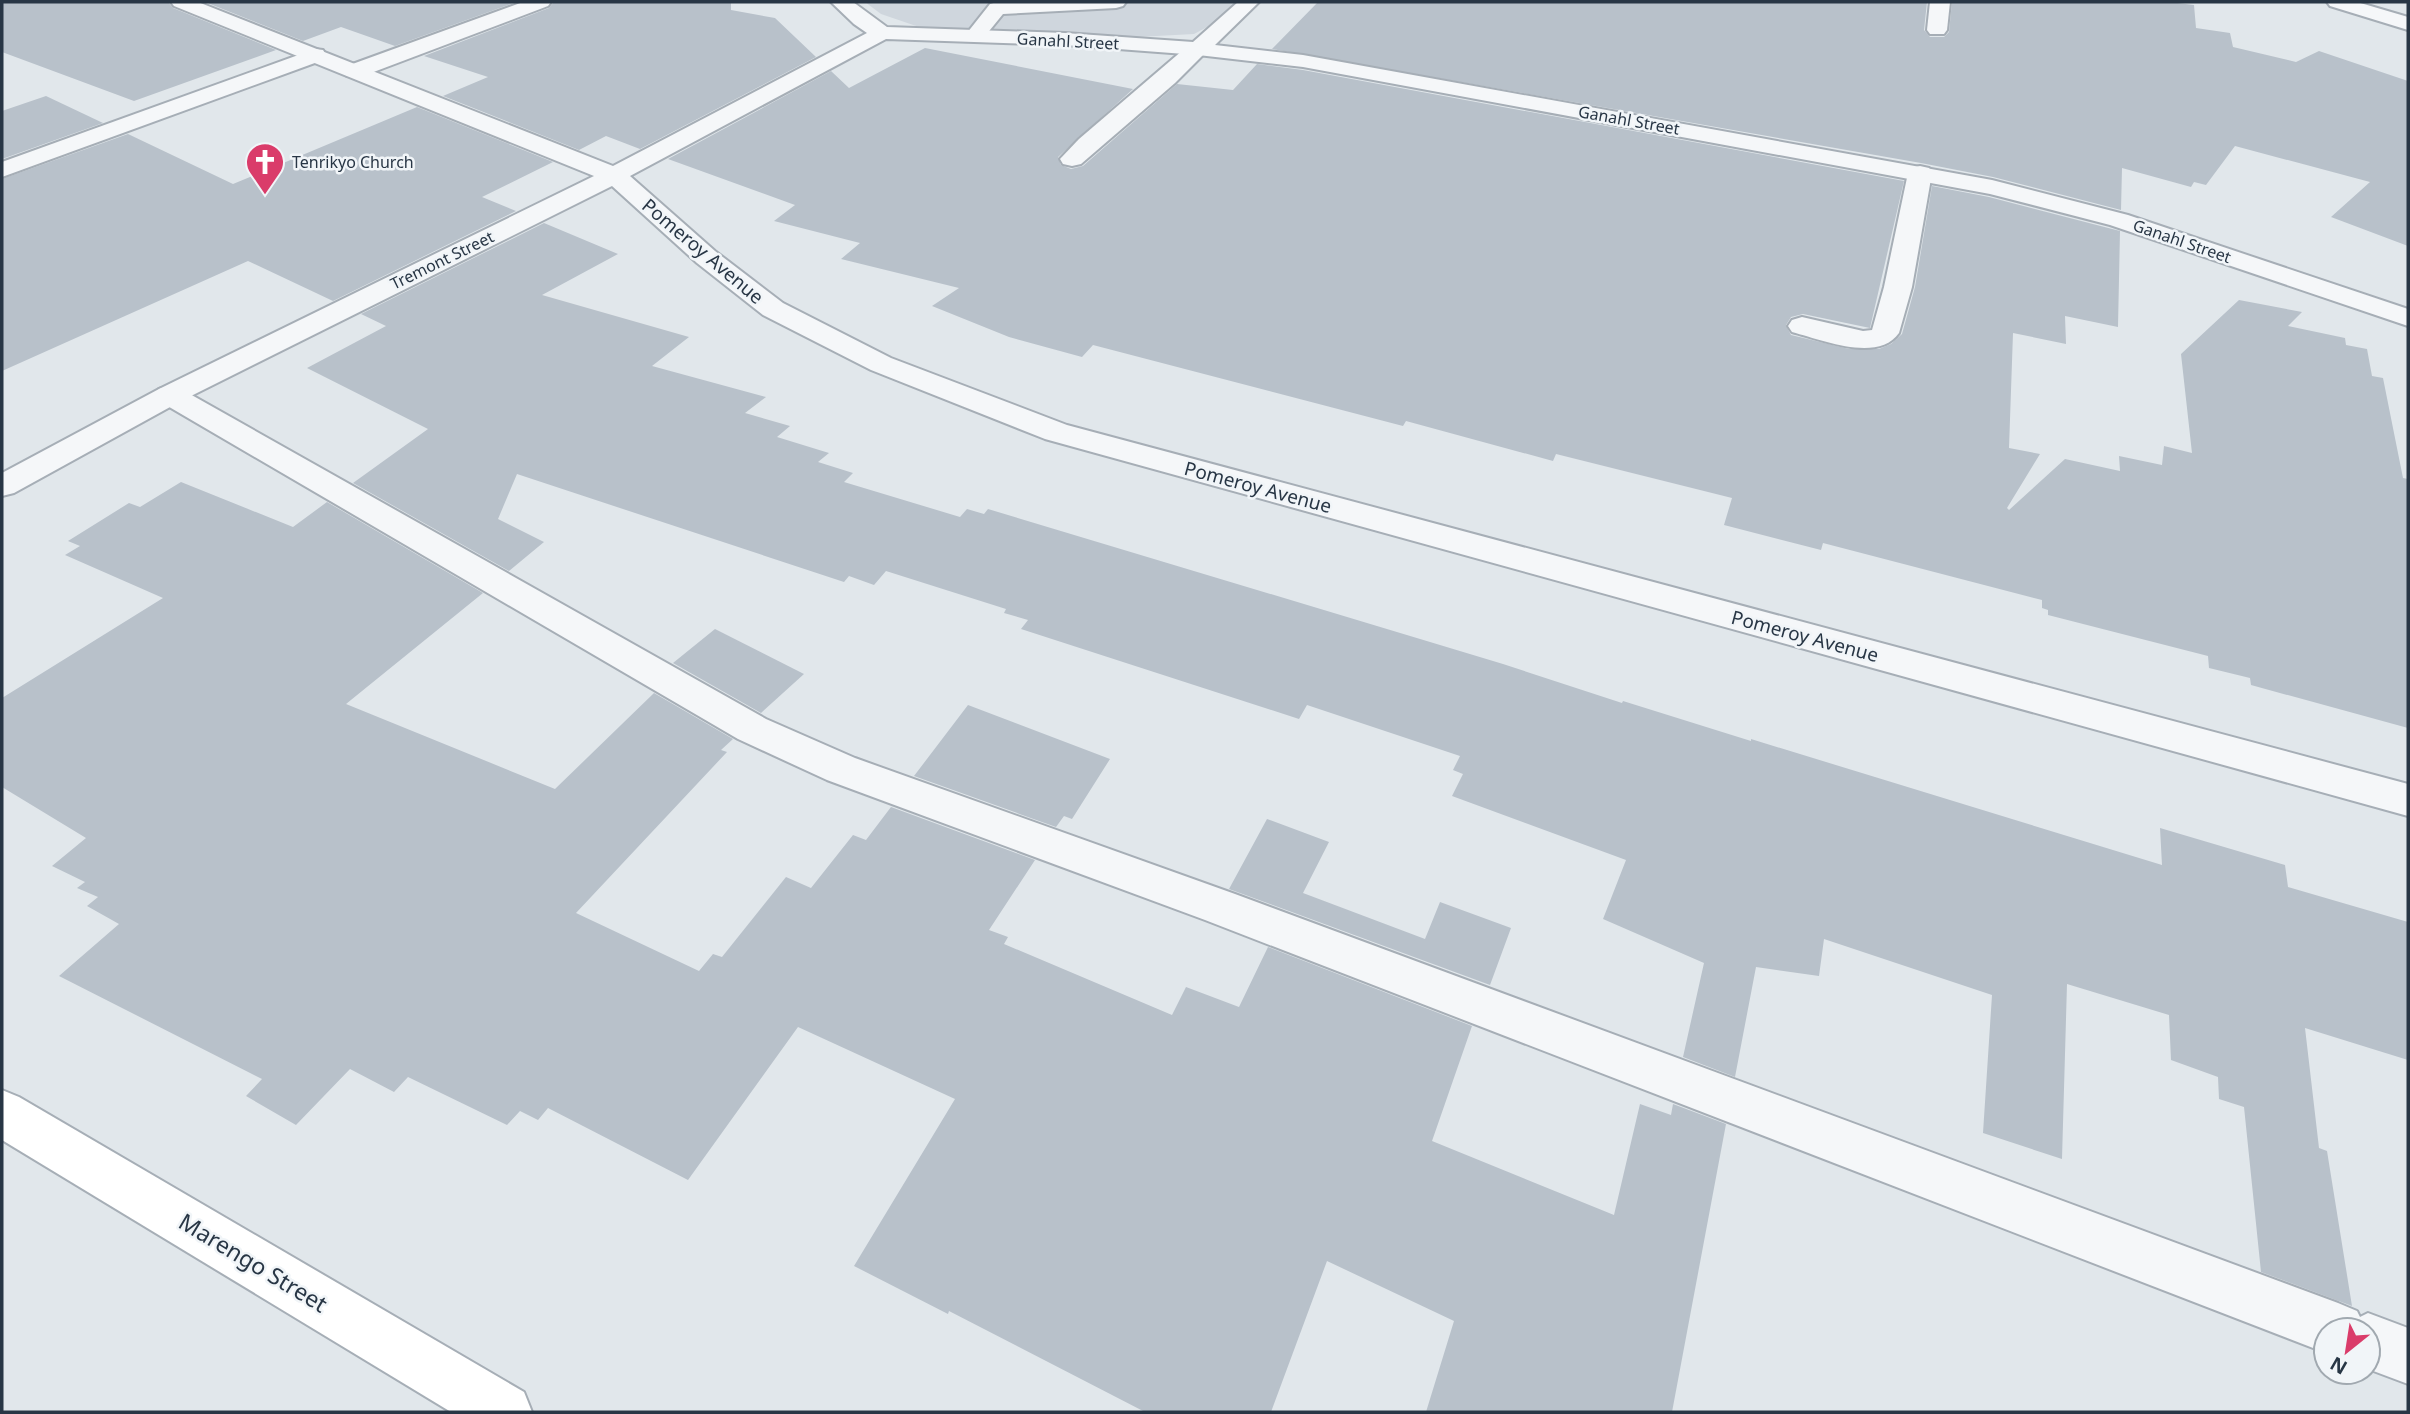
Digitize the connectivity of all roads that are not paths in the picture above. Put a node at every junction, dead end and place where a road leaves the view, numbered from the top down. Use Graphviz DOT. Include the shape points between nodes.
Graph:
graph roads {
  1 [pos="181,2"];
  2 [pos="541,2"];
  3 [pos="841,2"];
  4 [pos="1116,2"];
  5 [pos="1249,2"];
  6 [pos="1940,2"];
  7 [pos="2337,2"];
  8 [pos="2408,24"];
  9 [pos="1937,30"];
  10 [pos="882,33"];
  11 [pos="974,37"];
  12 [pos="1198,49"];
  13 [pos="315,55"];
  14 [pos="355,71"];
  15 [pos="1072,159"];
  16 [pos="2,170"];
  17 [pos="1920,173"];
  18 [pos="614,175"];
  19 [pos="2408,318"];
  20 [pos="1802,326"];
  21 [pos="170,396"];
  22 [pos="2,486"];
  23 [pos="2408,800"];
  24 [pos="2,1113"];
  25 [pos="2312,1320"];
  26 [pos="2382,1346"];
  27 [pos="2408,1356"];
  28 [pos="504,1412"];
  1 -- 13 [label="street, Pomeroy Avenue"];
  2 -- 14 [label="street"];
  3 -- 10 [label="street"];
  4 -- 11 [label="street" via="997,8"];
  5 -- 12 [label="street"];
  6 -- 9 [label="street"];
  7 -- 8 [label="street"];
  10 -- 11 [label="street, Ganahl Street"];
  10 -- 18 [label="street, Tremont Street"];
  11 -- 12 [label="street, Ganahl Street"];
  12 -- 15 [label="street"];
  12 -- 17 [label="street, Ganahl Street" via="1303,61"];
  13 -- 14 [label="street, Pomeroy Avenue"];
  13 -- 16 [label="street"];
  14 -- 18 [label="street, Pomeroy Avenue"];
  17 -- 19 [label="street, Ganahl Street" via="2119,219"];
  17 -- 20 [label="street" via="1885,333 1877,340 1863,340"];
  18 -- 21 [label="street, Tremont Street"];
  18 -- 23 [label="street, Pomeroy Avenue" via="773,309 881,364 1056,432"];
  21 -- 22 [label="street, Tremont Street"];
  21 -- 25 [label="street" via="752,729 841,769 1233,912"];
  24 -- 28 [label="main road, Marengo Street"];
  26 -- 27 [label="street"];
}
